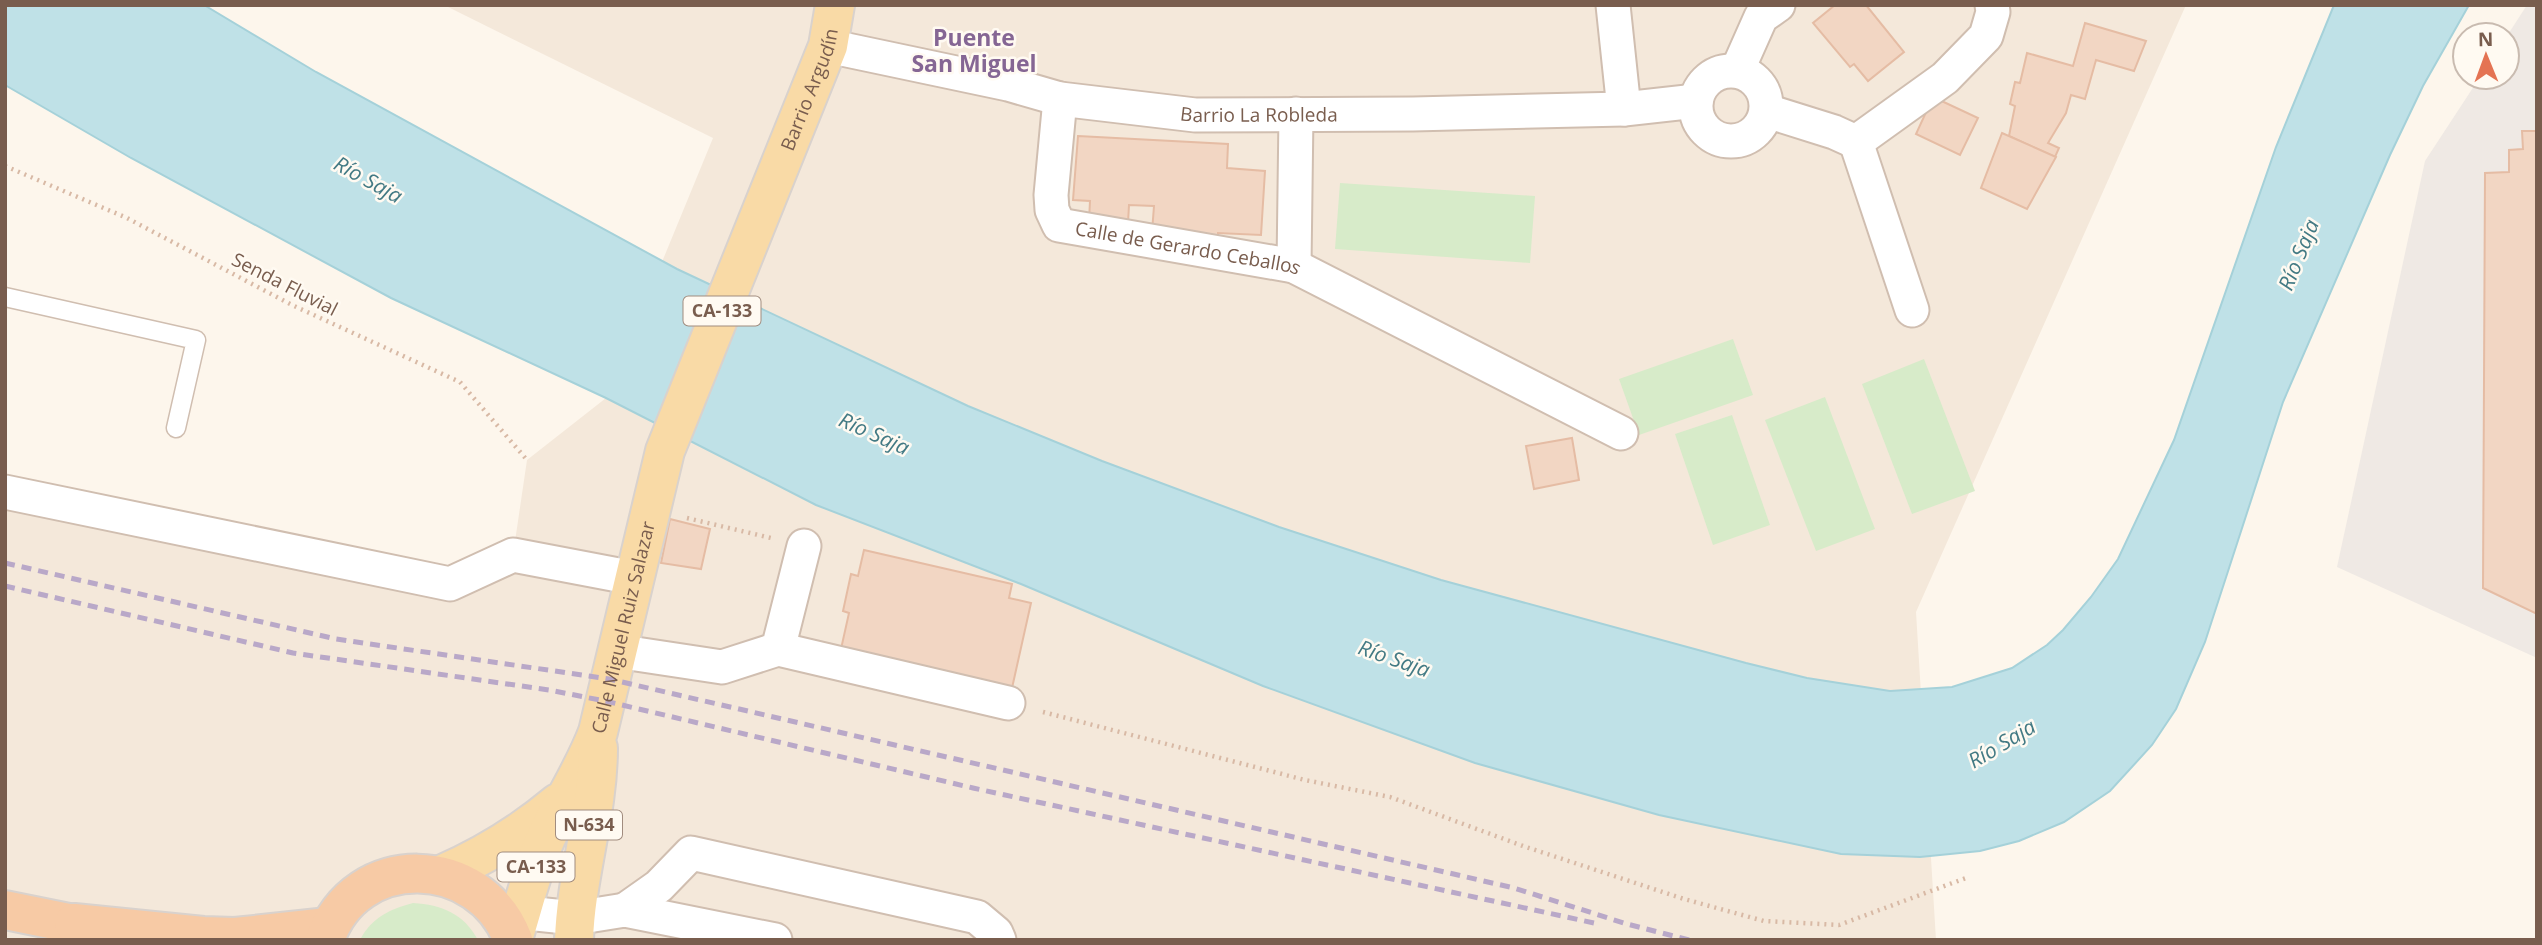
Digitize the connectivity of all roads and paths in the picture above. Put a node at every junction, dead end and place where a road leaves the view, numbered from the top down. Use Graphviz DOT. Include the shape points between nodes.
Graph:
graph roads {
  1 [pos="835,5"];
  2 [pos="1613,5"];
  3 [pos="1778,5"];
  4 [pos="1992,5"];
  5 [pos="828,46"];
  6 [pos="1737,71"];
  7 [pos="1060,99"];
  8 [pos="1696,101"];
  9 [pos="1624,109"];
  10 [pos="1767,111"];
  11 [pos="1296,114"];
  12 [pos="1856,142"];
  13 [pos="5,166"];
  14 [pos="1294,266"];
  15 [pos="5,297"];
  16 [pos="1912,310"];
  17 [pos="176,428"];
  18 [pos="1621,433"];
  19 [pos="665,450"];
  20 [pos="527,460"];
  21 [pos="5,492"];
  22 [pos="687,518"];
  23 [pos="804,546"];
  24 [pos="634,578"];
  25 [pos="778,649"];
  26 [pos="616,651"];
  27 [pos="1008,703"];
  28 [pos="598,732"];
  29 [pos="565,797"];
  30 [pos="442,875"];
  31 [pos="1965,878"];
  32 [pos="625,909"];
  33 [pos="5,910"];
  34 [pos="74,923"];
  35 [pos="534,928"];
  36 [pos="329,930"];
  37 [pos="152,940"];
  38 [pos="775,940"];
  39 [pos="999,940"];
  1 -- 5 [label="main road, Barrio Argudín / CA-133"];
  2 -- 9 [label="street"];
  3 -- 6 [label="street" via="1761,17"];
  4 -- 12 [label="street" via="1986,36 1954,70"];
  5 -- 7 [label="street, Barrio La Robleda"];
  5 -- 19 [label="main road, Barrio Argudín / CA-133"];
  6 -- 8 [label="street" via="1710,77"];
  6 -- 10 [label="street" via="1760,84"];
  7 -- 11 [label="street, Barrio La Robleda" via="1195,115"];
  7 -- 14 [label="street, Calle de Gerardo Ceballos" via="1051,195 1059,225"];
  8 -- 9 [label="street, Barrio La Robleda"];
  8 -- 10 [label="street" via="1703,127 1727,141 1753,134"];
  9 -- 11 [label="street, Barrio La Robleda"];
  10 -- 12 [label="street"];
  11 -- 14 [label="street, Calle de Gerardo Ceballos"];
  12 -- 16 [label="street"];
  13 -- 20 [label="path, Senda Fluvial" via="127,218 292,305 460,382"];
  14 -- 18 [label="street"];
  15 -- 17 [label="lane" via="196,340"];
  19 -- 24 [label="main road, Calle Miguel Ruiz Salazar / CA-133"];
  21 -- 24 [label="street" via="450,584 513,555"];
  22 -- 23 [label="path"];
  23 -- 25 [label="street"];
  24 -- 26 [label="main road, Calle Miguel Ruiz Salazar / CA-133"];
  25 -- 26 [label="street" via="722,667"];
  25 -- 27 [label="street"];
  26 -- 28 [label="main road, Calle Miguel Ruiz Salazar / CA-133"];
  27 -- 31 [label="path" via="1305,780 1390,797 1523,846 1764,921 1839,925"];
  28 -- 29 [label="main road, Calle Miguel Ruiz Salazar / CA-133"];
  28 -- 35 [label="main road, N-634" via="595,798"];
  29 -- 30 [label="main road, Calle Miguel Ruiz Salazar / CA-133" via="495,849"];
  29 -- 35 [label="main road, Calle Miguel Ruiz Salazar / CA-133" via="542,847"];
  30 -- 35 [label="highway" via="472,888"];
  30 -- 36 [label="highway" via="410,873 380,880 354,897"];
  32 -- 35 [label="street"];
  32 -- 38 [label="street"];
  32 -- 39 [label="street" via="659,886 691,853 977,917"];
  33 -- 34 [label="highway"];
  34 -- 36 [label="highway" via="235,937"];
  34 -- 37 [label="highway"];
}
